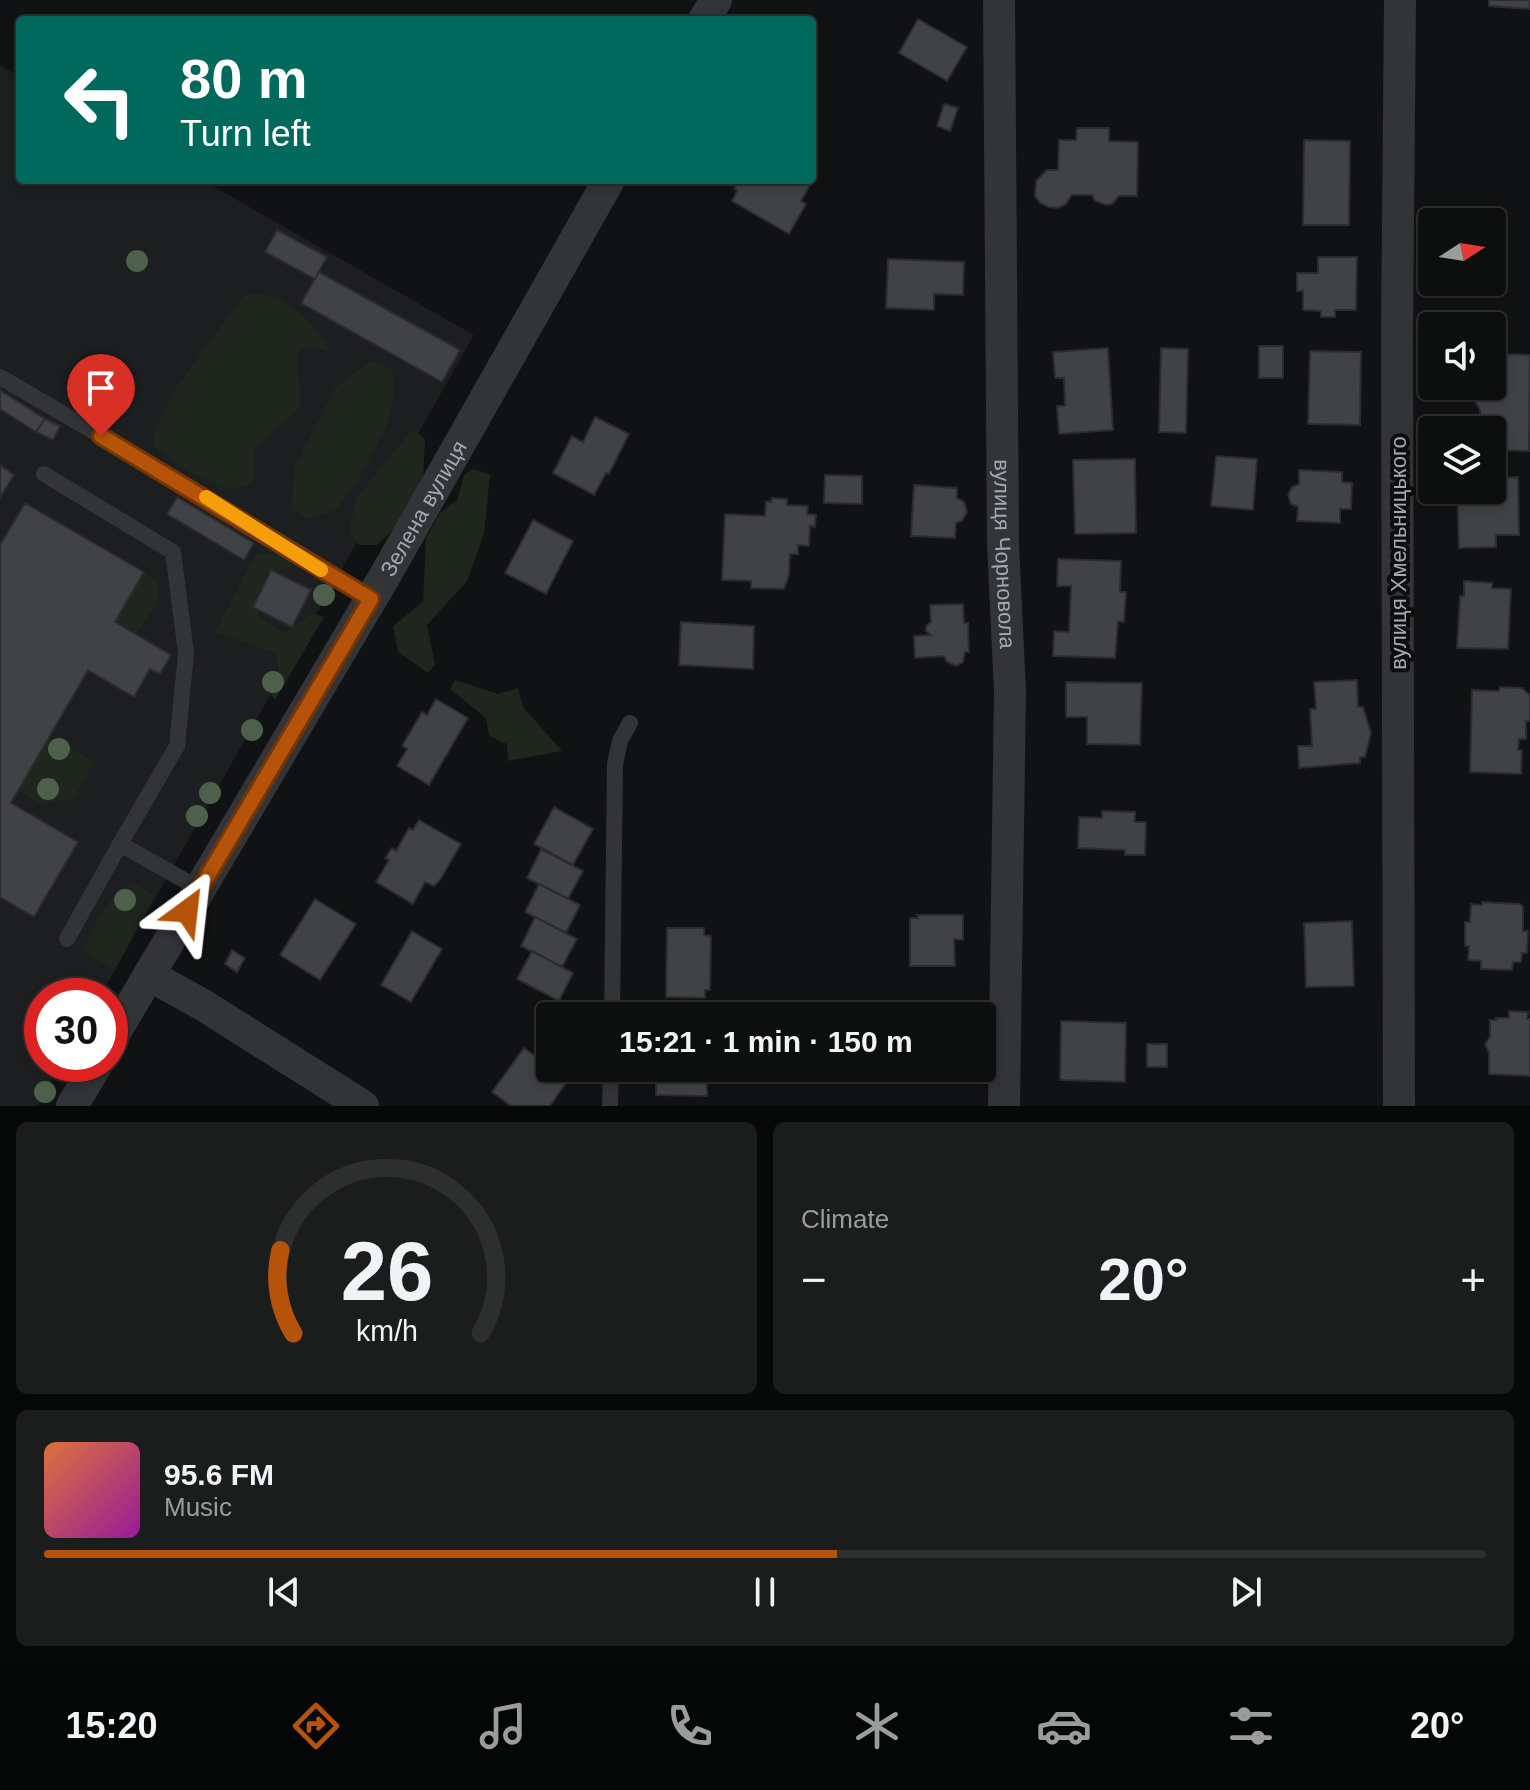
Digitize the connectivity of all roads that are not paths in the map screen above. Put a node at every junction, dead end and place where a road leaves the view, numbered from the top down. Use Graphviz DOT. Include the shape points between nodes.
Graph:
graph roads {
  1 [pos="999,0"];
  2 [pos="1400,0"];
  3 [pos="607,184"];
  4 [pos="0,377"];
  5 [pos="44,474"];
  6 [pos="371,599"];
  7 [pos="630,723"];
  8 [pos="120,844"];
  9 [pos="200,889"];
  10 [pos="67,939"];
  11 [pos="149,975"];
  12 [pos="612,1002"];
  13 [pos="128,1011"];
  14 [pos="86,1082"];
  15 [pos="611,1082"];
  16 [pos="72,1106"];
  17 [pos="363,1106"];
  18 [pos="610,1106"];
  19 [pos="1004,1106"];
  20 [pos="1399,1106"];
  1 -- 19 [label="street, вулиця Чорновола" via="1003,544 1010,691"];
  2 -- 20 [label="street, вулиця Хмельницького"];
  3 -- 6 [label="street, Зелена вулиця"];
  4 -- 6 [label="lane"];
  5 -- 8 [label="lane" via="173,552 186,653 177,746"];
  6 -- 9 [label="street, Зелена вулиця"];
  7 -- 12 [label="lane" via="615,764"];
  8 -- 9 [label="lane"];
  8 -- 10 [label="lane"];
  9 -- 11 [label="street, Зелена вулиця"];
  11 -- 13 [label="street, Зелена вулиця"];
  11 -- 17 [label="street"];
  14 -- 16 [label="street"];
  15 -- 18 [label="lane"];
}
